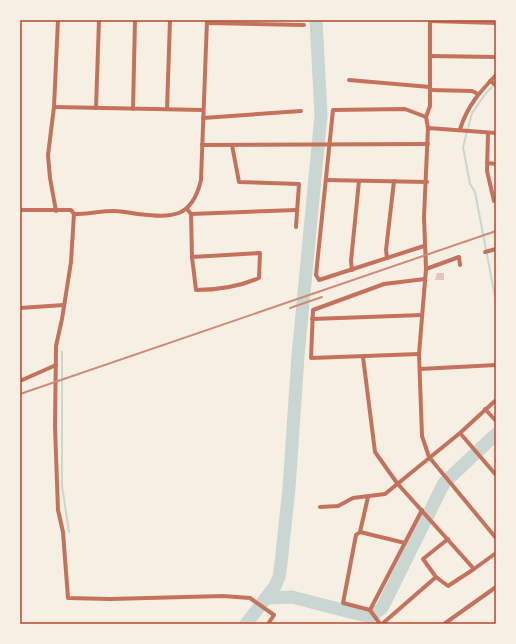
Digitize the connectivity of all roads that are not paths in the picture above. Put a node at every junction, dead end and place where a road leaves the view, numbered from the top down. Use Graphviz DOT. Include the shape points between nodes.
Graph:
graph roads {
  1 [pos="58,20"];
  2 [pos="99,20"];
  3 [pos="135,20"];
  4 [pos="170,20"];
  5 [pos="430,21"];
  6 [pos="207,22"];
  7 [pos="496,23"];
  8 [pos="304,24"];
  9 [pos="430,56"];
  10 [pos="496,57"];
  11 [pos="496,75"];
  12 [pos="349,80"];
  13 [pos="490,81"];
  14 [pos="496,85"];
  15 [pos="430,89"];
  16 [pos="478,94"];
  17 [pos="54,106"];
  18 [pos="96,108"];
  19 [pos="133,109"];
  20 [pos="167,109"];
  21 [pos="203,110"];
  22 [pos="301,111"];
  23 [pos="426,117"];
  24 [pos="203,118"];
  25 [pos="428,128"];
  26 [pos="460,129"];
  27 [pos="488,133"];
  28 [pos="496,133"];
  29 [pos="328,144"];
  30 [pos="428,144"];
  31 [pos="202,145"];
  32 [pos="232,145"];
  33 [pos="486,163"];
  34 [pos="496,164"];
  35 [pos="326,180"];
  36 [pos="359,181"];
  37 [pos="394,181"];
  38 [pos="427,182"];
  39 [pos="496,200"];
  40 [pos="187,209"];
  41 [pos="20,210"];
  42 [pos="297,210"];
  43 [pos="56,211"];
  44 [pos="74,214"];
  45 [pos="191,214"];
  46 [pos="296,227"];
  47 [pos="424,246"];
  48 [pos="496,249"];
  49 [pos="486,252"];
  50 [pos="192,257"];
  51 [pos="387,258"];
  52 [pos="460,265"];
  53 [pos="352,270"];
  54 [pos="426,270"];
  55 [pos="425,279"];
  56 [pos="64,305"];
  57 [pos="20,308"];
  58 [pos="422,315"];
  59 [pos="312,319"];
  60 [pos="419,354"];
  61 [pos="363,357"];
  62 [pos="496,365"];
  63 [pos="56,366"];
  64 [pos="420,369"];
  65 [pos="20,381"];
  66 [pos="496,400"];
  67 [pos="485,409"];
  68 [pos="496,421"];
  69 [pos="460,433"];
  70 [pos="429,457"];
  71 [pos="496,475"];
  72 [pos="397,483"];
  73 [pos="368,497"];
  74 [pos="320,507"];
  75 [pos="422,510"];
  76 [pos="360,532"];
  77 [pos="496,538"];
  78 [pos="448,539"];
  79 [pos="405,543"];
  80 [pos="496,553"];
  81 [pos="474,569"];
  82 [pos="436,577"];
  83 [pos="496,587"];
  84 [pos="370,610"];
  85 [pos="268,624"];
  86 [pos="381,624"];
  87 [pos="444,624"];
  1 -- 17 [label="street"];
  2 -- 18 [label="street"];
  3 -- 19 [label="street"];
  4 -- 20 [label="street"];
  5 -- 7 [label="street"];
  5 -- 9 [label="street"];
  6 -- 8 [label="street"];
  6 -- 21 [label="street"];
  9 -- 10 [label="street"];
  9 -- 15 [label="street"];
  11 -- 13 [label="street"];
  12 -- 15 [label="street"];
  13 -- 14 [label="street"];
  13 -- 16 [label="street"];
  15 -- 16 [label="street" via="472,91"];
  15 -- 23 [label="street" via="430,106"];
  16 -- 26 [label="street" via="469,107"];
  17 -- 18 [label="street"];
  17 -- 43 [label="street" via="48,155"];
  18 -- 19 [label="street"];
  19 -- 20 [label="street"];
  20 -- 21 [label="street"];
  21 -- 24 [label="street"];
  22 -- 24 [label="street"];
  23 -- 25 [label="street"];
  23 -- 29 [label="street" via="405,109 333,110"];
  24 -- 31 [label="street"];
  25 -- 26 [label="street"];
  25 -- 30 [label="street"];
  26 -- 27 [label="street"];
  27 -- 28 [label="street"];
  27 -- 33 [label="street"];
  29 -- 30 [label="street"];
  29 -- 32 [label="street"];
  29 -- 35 [label="street"];
  30 -- 38 [label="street"];
  31 -- 32 [label="street"];
  31 -- 40 [label="street" via="201,180 197,194"];
  32 -- 42 [label="street" via="239,182 299,184"];
  33 -- 34 [label="street"];
  33 -- 39 [label="street" via="494,201"];
  35 -- 36 [label="street"];
  35 -- 53 [label="street" via="316,275 319,280"];
  36 -- 37 [label="street"];
  36 -- 53 [label="street"];
  37 -- 38 [label="street"];
  37 -- 51 [label="street"];
  38 -- 47 [label="street"];
  40 -- 44 [label="street" via="175,215 114,211"];
  40 -- 45 [label="street"];
  41 -- 43 [label="street"];
  42 -- 45 [label="street"];
  42 -- 46 [label="street"];
  43 -- 44 [label="street" via="71,210"];
  44 -- 56 [label="street" via="71,262"];
  45 -- 50 [label="street"];
  47 -- 51 [label="street"];
  47 -- 54 [label="street"];
  48 -- 49 [label="street"];
  50 -- 50 [label="street" via="196,290 243,285 259,278 260,253"];
  51 -- 53 [label="street"];
  52 -- 54 [label="street" via="459,257"];
  54 -- 55 [label="street"];
  55 -- 58 [label="street"];
  55 -- 59 [label="street" via="384,284 313,310"];
  56 -- 57 [label="street"];
  56 -- 63 [label="street" via="56,346"];
  58 -- 59 [label="street"];
  58 -- 60 [label="street"];
  59 -- 61 [label="street" via="311,358"];
  60 -- 61 [label="street"];
  60 -- 64 [label="street"];
  61 -- 72 [label="street" via="375,452"];
  62 -- 64 [label="street"];
  63 -- 65 [label="street"];
  63 -- 85 [label="street" via="58,510 63,532 68,598 250,598 274,615"];
  64 -- 70 [label="street" via="422,436"];
  66 -- 67 [label="street"];
  67 -- 68 [label="street"];
  67 -- 69 [label="street"];
  69 -- 70 [label="street"];
  69 -- 71 [label="street"];
  70 -- 72 [label="street"];
  70 -- 77 [label="street"];
  72 -- 73 [label="street" via="385,494"];
  72 -- 75 [label="street"];
  73 -- 74 [label="street" via="353,498 338,506"];
  73 -- 76 [label="street"];
  75 -- 78 [label="street"];
  75 -- 79 [label="street"];
  76 -- 79 [label="street"];
  76 -- 84 [label="street" via="356,535 342,603"];
  78 -- 81 [label="street"];
  78 -- 82 [label="street" via="423,559"];
  79 -- 84 [label="street"];
  80 -- 81 [label="street"];
  81 -- 82 [label="street" via="448,586"];
  82 -- 86 [label="street"];
  83 -- 87 [label="street"];
  84 -- 86 [label="street"];
}
